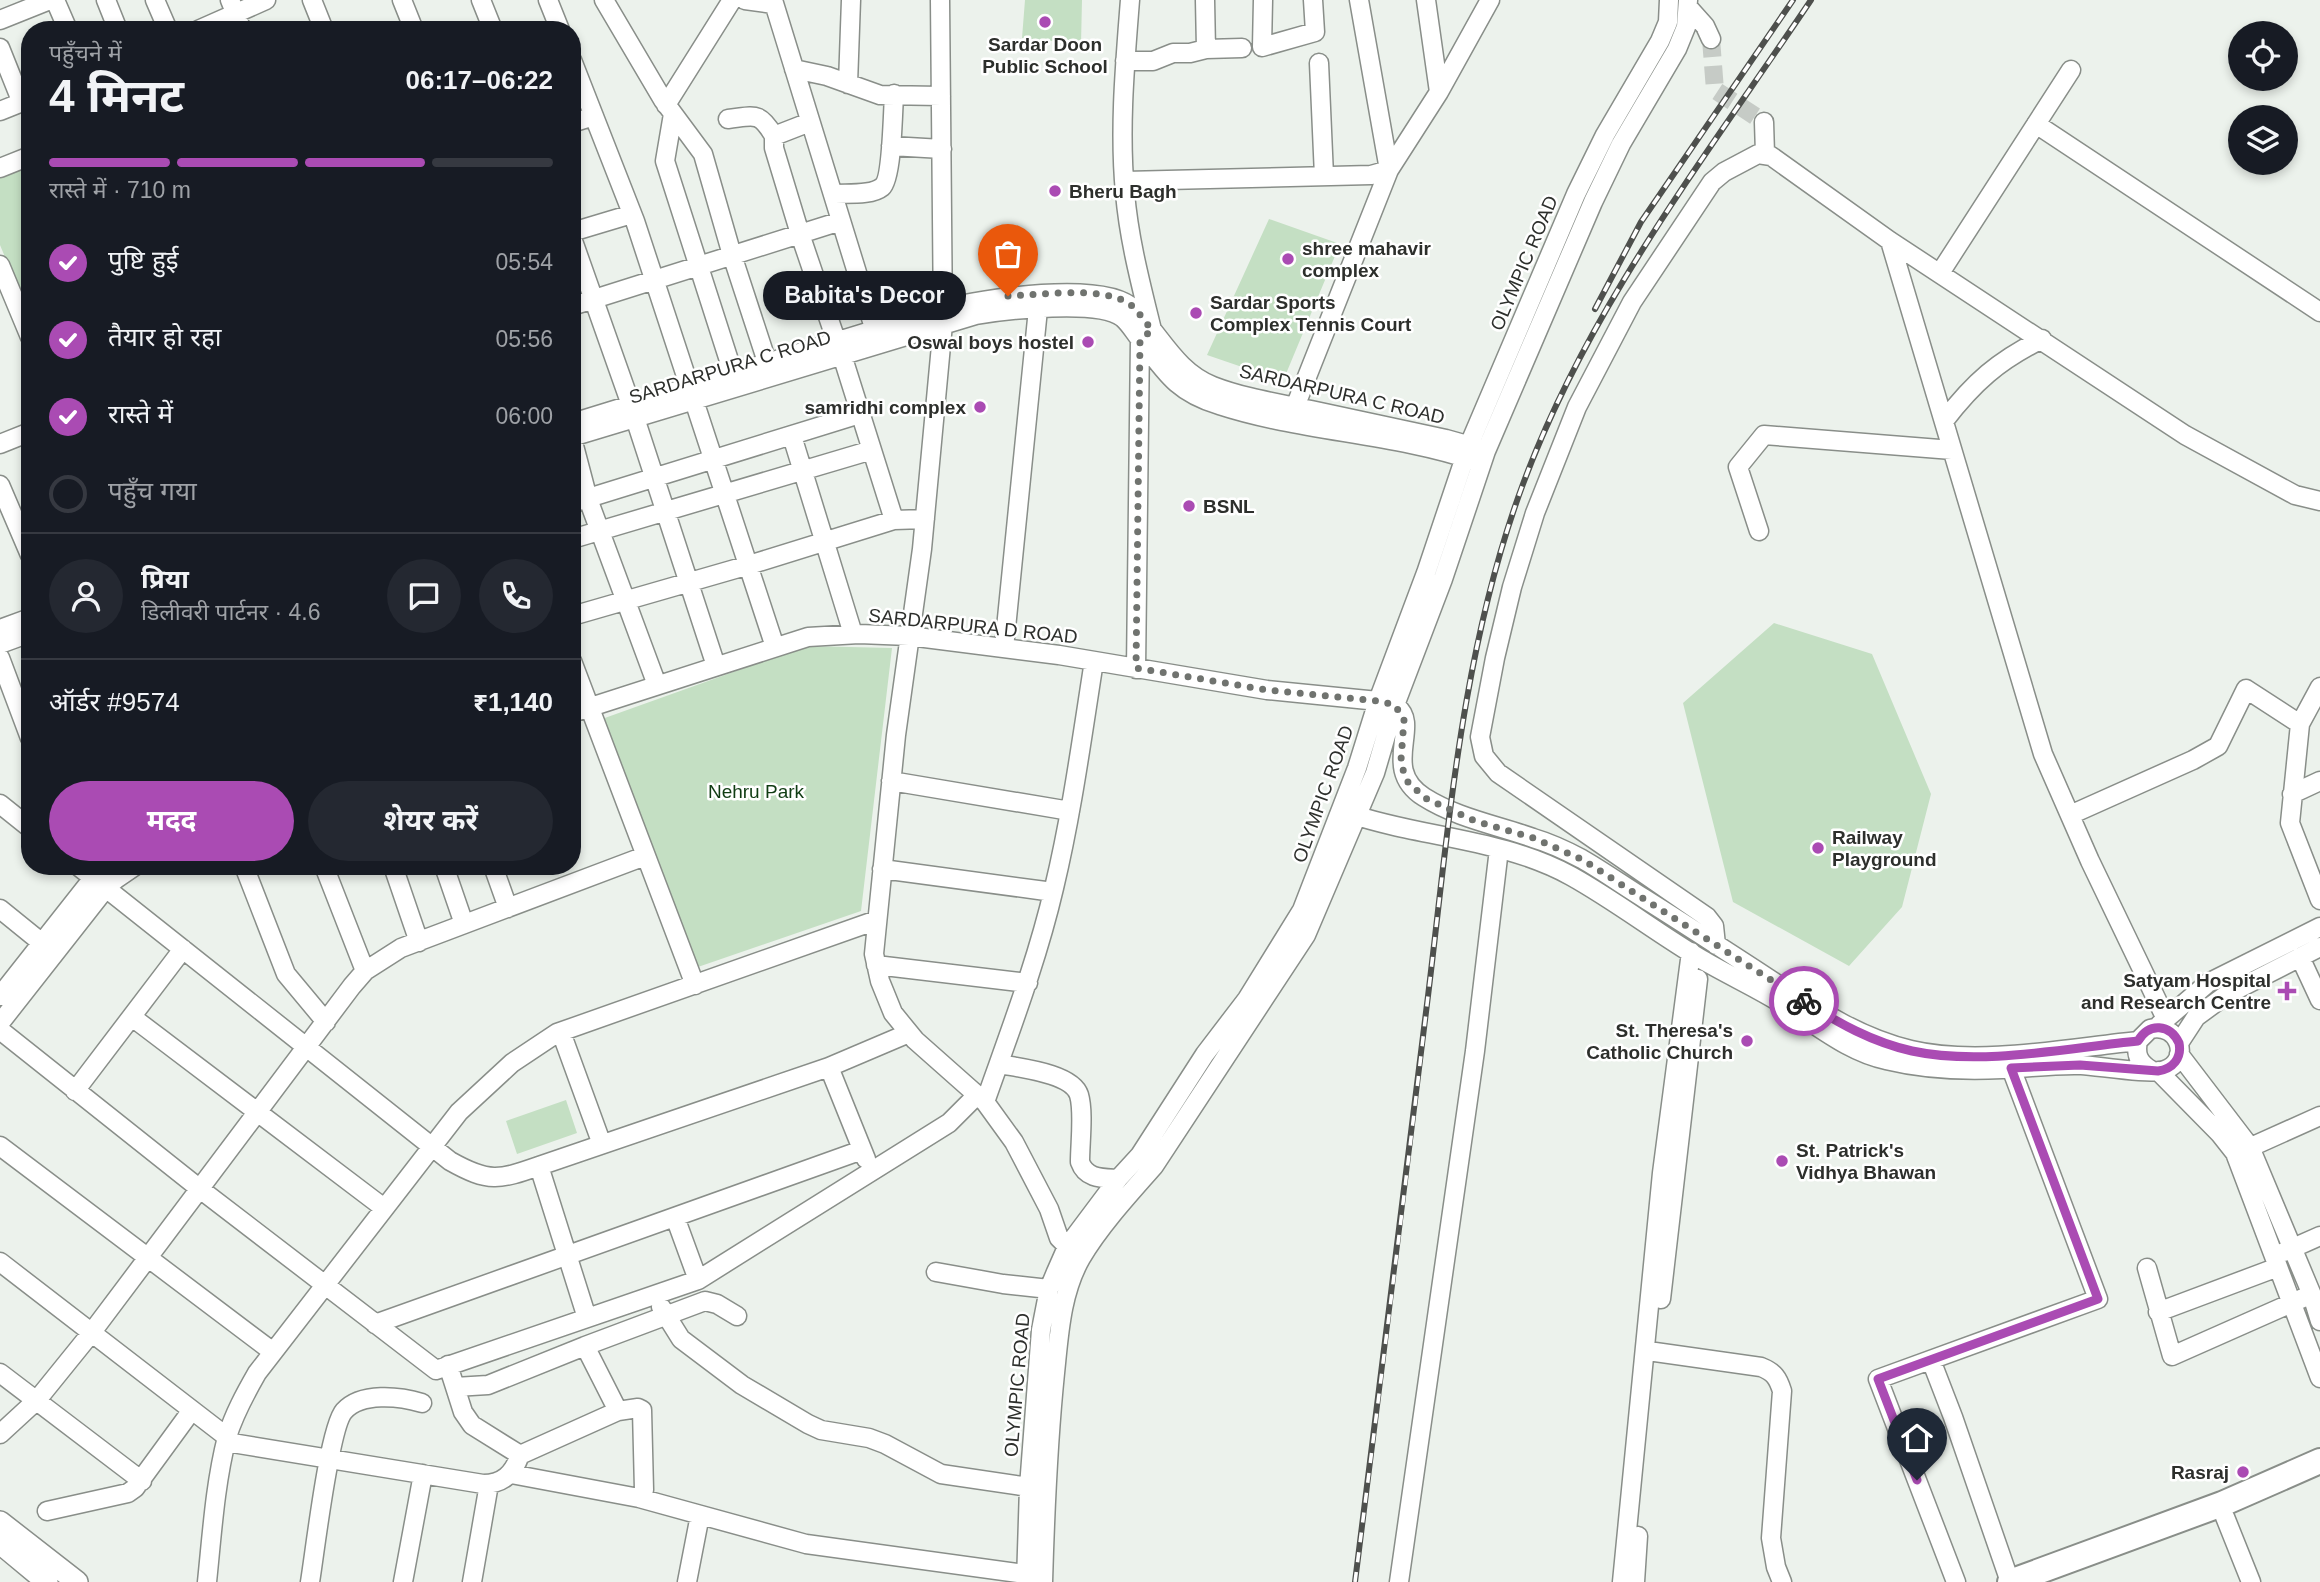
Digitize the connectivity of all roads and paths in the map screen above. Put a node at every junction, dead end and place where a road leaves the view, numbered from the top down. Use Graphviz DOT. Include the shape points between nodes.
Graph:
graph roads {
  1 [pos="50,0"];
  2 [pos="55,0"];
  3 [pos="106,0"];
  4 [pos="155,0"];
  5 [pos="266,0"];
  6 [pos="312,0"];
  7 [pos="402,0"];
  8 [pos="481,0"];
  9 [pos="548,0"];
  10 [pos="604,0"];
  11 [pos="732,0"];
  12 [pos="745,0"];
  13 [pos="850,0"];
  14 [pos="940,0"];
  15 [pos="1130,0"];
  16 [pos="1205,0"];
  17 [pos="1263,0"];
  18 [pos="1313,0"];
  19 [pos="1359,0"];
  20 [pos="1426,0"];
  21 [pos="1490,0"];
  22 [pos="1669,0"];
  23 [pos="773,2"];
  24 [pos="1688,3"];
  25 [pos="236,14"];
  26 [pos="0,20"];
  27 [pos="64,21"];
  28 [pos="114,21"];
  29 [pos="163,21"];
  30 [pos="219,21"];
  31 [pos="320,21"];
  32 [pos="410,21"];
  33 [pos="489,21"];
  34 [pos="556,21"];
  35 [pos="1711,39"];
  36 [pos="0,48"];
  37 [pos="1242,48"];
  38 [pos="1206,49"];
  39 [pos="1125,61"];
  40 [pos="1319,64"];
  41 [pos="794,69"];
  42 [pos="2071,70"];
  43 [pos="581,83"];
  44 [pos="848,84"];
  45 [pos="21,91"];
  46 [pos="1439,92"];
  47 [pos="894,94"];
  48 [pos="941,96"];
  49 [pos="21,103"];
  50 [pos="669,109"];
  51 [pos="0,111"];
  52 [pos="594,116"];
  53 [pos="728,119"];
  54 [pos="581,120"];
  55 [pos="810,122"];
  56 [pos="1765,122"];
  57 [pos="2036,124"];
  58 [pos="774,136"];
  59 [pos="891,146"];
  60 [pos="942,149"];
  61 [pos="1765,154"];
  62 [pos="21,160"];
  63 [pos="0,168"];
  64 [pos="1389,170"];
  65 [pos="1324,176"];
  66 [pos="1125,181"];
  67 [pos="833,194"];
  68 [pos="632,214"];
  69 [pos="841,220"];
  70 [pos="581,232"];
  71 [pos="800,234"];
  72 [pos="1890,241"];
  73 [pos="732,255"];
  74 [pos="581,260"];
  75 [pos="0,265"];
  76 [pos="699,265"];
  77 [pos="1940,274"];
  78 [pos="655,280"];
  79 [pos="5,292"];
  80 [pos="595,299"];
  81 [pos="581,303"];
  82 [pos="1038,309"];
  83 [pos="2320,313"];
  84 [pos="942,316"];
  85 [pos="21,321"];
  86 [pos="875,331"];
  87 [pos="1146,335"];
  88 [pos="2042,339"];
  89 [pos="840,349"];
  90 [pos="767,362"];
  91 [pos="733,373"];
  92 [pos="693,394"];
  93 [pos="1295,407"];
  94 [pos="633,412"];
  95 [pos="860,414"];
  96 [pos="581,421"];
  97 [pos="1944,421"];
  98 [pos="581,434"];
  99 [pos="21,436"];
  100 [pos="792,436"];
  101 [pos="0,444"];
  102 [pos="872,450"];
  103 [pos="1952,450"];
  104 [pos="1475,454"];
  105 [pos="715,460"];
  106 [pos="803,471"];
  107 [pos="654,478"];
  108 [pos="0,485"];
  109 [pos="726,495"];
  110 [pos="581,501"];
  111 [pos="2320,501"];
  112 [pos="581,502"];
  113 [pos="665,513"];
  114 [pos="925,519"];
  115 [pos="894,520"];
  116 [pos="602,531"];
  117 [pos="1759,531"];
  118 [pos="21,534"];
  119 [pos="581,537"];
  120 [pos="825,541"];
  121 [pos="749,565"];
  122 [pos="690,582"];
  123 [pos="628,601"];
  124 [pos="581,614"];
  125 [pos="21,621"];
  126 [pos="0,629"];
  127 [pos="853,634"];
  128 [pos="909,636"];
  129 [pos="21,637"];
  130 [pos="0,645"];
  131 [pos="775,647"];
  132 [pos="1004,648"];
  133 [pos="0,658"];
  134 [pos="1094,661"];
  135 [pos="716,666"];
  136 [pos="1136,668"];
  137 [pos="581,684"];
  138 [pos="657,685"];
  139 [pos="2318,695"];
  140 [pos="1378,701"];
  141 [pos="1395,705"];
  142 [pos="590,707"];
  143 [pos="581,710"];
  144 [pos="21,711"];
  145 [pos="2300,724"];
  146 [pos="891,781"];
  147 [pos="2320,781"];
  148 [pos="2292,794"];
  149 [pos="1070,811"];
  150 [pos="1349,813"];
  151 [pos="2070,815"];
  152 [pos="1499,849"];
  153 [pos="645,856"];
  154 [pos="2314,862"];
  155 [pos="882,869"];
  156 [pos="581,872"];
  157 [pos="95,875"];
  158 [pos="122,875"];
  159 [pos="248,875"];
  160 [pos="328,875"];
  161 [pos="396,875"];
  162 [pos="447,875"];
  163 [pos="496,875"];
  164 [pos="573,875"];
  165 [pos="1053,892"];
  166 [pos="2320,900"];
  167 [pos="508,908"];
  168 [pos="0,909"];
  169 [pos="1308,912"];
  170 [pos="877,920"];
  171 [pos="464,924"];
  172 [pos="2320,927"];
  173 [pos="419,942"];
  174 [pos="42,943"];
  175 [pos="2320,947"];
  176 [pos="183,949"];
  177 [pos="1696,955"];
  178 [pos="1722,956"];
  179 [pos="2300,957"];
  180 [pos="876,965"];
  181 [pos="365,971"];
  182 [pos="1028,983"];
  183 [pos="695,985"];
  184 [pos="0,996"];
  185 [pos="2320,1000"];
  186 [pos="132,1017"];
  187 [pos="326,1022"];
  188 [pos="0,1023"];
  189 [pos="2161,1023"];
  190 [pos="0,1030"];
  191 [pos="561,1032"];
  192 [pos="909,1033"];
  193 [pos="2138,1041"];
  194 [pos="306,1046"];
  195 [pos="2179,1049"];
  196 [pos="999,1064"];
  197 [pos="829,1067"];
  198 [pos="2011,1068"];
  199 [pos="2155,1070"];
  200 [pos="75,1091"];
  201 [pos="981,1099"];
  202 [pos="258,1111"];
  203 [pos="2320,1116"];
  204 [pos="600,1139"];
  205 [pos="0,1146"];
  206 [pos="432,1146"];
  207 [pos="862,1150"];
  208 [pos="2243,1150"];
  209 [pos="539,1166"];
  210 [pos="873,1171"];
  211 [pos="1118,1179"];
  212 [pos="200,1189"];
  213 [pos="384,1208"];
  214 [pos="675,1217"];
  215 [pos="2320,1236"];
  216 [pos="1067,1247"];
  217 [pos="2293,1248"];
  218 [pos="566,1256"];
  219 [pos="148,1258"];
  220 [pos="1080,1259"];
  221 [pos="2276,1261"];
  222 [pos="0,1262"];
  223 [pos="2147,1268"];
  224 [pos="936,1272"];
  225 [pos="698,1280"];
  226 [pos="325,1285"];
  227 [pos="1049,1289"];
  228 [pos="2316,1294"];
  229 [pos="655,1295"];
  230 [pos="2291,1302"];
  231 [pos="2158,1312"];
  232 [pos="665,1315"];
  233 [pos="737,1316"];
  234 [pos="587,1318"];
  235 [pos="2320,1321"];
  236 [pos="375,1324"];
  237 [pos="92,1332"];
  238 [pos="585,1346"];
  239 [pos="273,1352"];
  240 [pos="1655,1352"];
  241 [pos="1931,1360"];
  242 [pos="448,1366"];
  243 [pos="0,1373"];
  244 [pos="2320,1378"];
  245 [pos="455,1387"];
  246 [pos="37,1400"];
  247 [pos="422,1402"];
  248 [pos="192,1410"];
  249 [pos="618,1411"];
  250 [pos="0,1434"];
  251 [pos="227,1439"];
  252 [pos="520,1455"];
  253 [pos="330,1459"];
  254 [pos="2320,1461"];
  255 [pos="423,1474"];
  256 [pos="511,1474"];
  257 [pos="2320,1478"];
  258 [pos="142,1481"];
  259 [pos="489,1484"];
  260 [pos="1029,1487"];
  261 [pos="639,1498"];
  262 [pos="47,1511"];
  263 [pos="700,1515"];
  264 [pos="2225,1517"];
  265 [pos="0,1522"];
  266 [pos="3,1548"];
  267 [pos="946,1573"];
  268 [pos="1026,1578"];
  269 [pos="47,1582"];
  270 [pos="77,1582"];
  271 [pos="207,1582"];
  272 [pos="310,1582"];
  273 [pos="403,1582"];
  274 [pos="472,1582"];
  275 [pos="687,1582"];
  276 [pos="1043,1582"];
  277 [pos="1399,1582"];
  278 [pos="1622,1582"];
  279 [pos="1634,1582"];
  280 [pos="1782,1582"];
  281 [pos="1956,1582"];
  282 [pos="2010,1582"];
  283 [pos="2051,1582"];
  284 [pos="2252,1582"];
  1 -- 26 [label="street"];
  2 -- 27 [label="street"];
  3 -- 28 [label="street"];
  4 -- 29 [label="street"];
  5 -- 25 [label="street"];
  6 -- 31 [label="street"];
  7 -- 32 [label="street"];
  8 -- 33 [label="street"];
  9 -- 34 [label="street"];
  10 -- 50 [label="street"];
  11 -- 50 [label="street"];
  12 -- 23 [label="street"];
  13 -- 44 [label="street"];
  14 -- 48 [label="street"];
  15 -- 39 [label="street"];
  16 -- 38 [label="street"];
  17 -- 18 [label="street" via="1262,47 1315,33"];
  19 -- 64 [label="street"];
  20 -- 46 [label="street"];
  21 -- 46 [label="street"];
  22 -- 104 [label="street, OLYMPIC ROAD" via="1668,22 1660,41 1576,194"];
  23 -- 41 [label="street"];
  24 -- 35 [label="street"];
  24 -- 104 [label="street, OLYMPIC ROAD" via="1686,27 1677,48 1621,144"];
  25 -- 30 [label="street"];
  36 -- 45 [label="street"];
  37 -- 38 [label="street"];
  38 -- 39 [label="street" via="1153,61"];
  39 -- 66 [label="street"];
  40 -- 65 [label="street"];
  41 -- 44 [label="street"];
  41 -- 55 [label="street"];
  42 -- 57 [label="street"];
  43 -- 52 [label="street"];
  44 -- 47 [label="street"];
  46 -- 64 [label="street"];
  47 -- 48 [label="street"];
  47 -- 59 [label="street"];
  48 -- 60 [label="street"];
  49 -- 51 [label="street"];
  50 -- 73 [label="street" via="703,154"];
  50 -- 76 [label="street" via="665,161"];
  52 -- 54 [label="street"];
  52 -- 68 [label="street"];
  53 -- 58 [label="street" via="759,117"];
  55 -- 58 [label="street"];
  55 -- 67 [label="street"];
  56 -- 61 [label="street"];
  57 -- 77 [label="street"];
  57 -- 83 [label="street"];
  58 -- 71 [label="street"];
  59 -- 60 [label="street"];
  59 -- 67 [label="street" via="882,188"];
  60 -- 84 [label="street"];
  61 -- 72 [label="street"];
  61 -- 178 [label="street" via="1712,182 1632,302 1593,373 1525,545 1494,658 1480,737 1484,756 1499,773 1707,918 1714,926"];
  62 -- 63 [label="street"];
  64 -- 65 [label="street"];
  64 -- 93 [label="street"];
  65 -- 66 [label="street"];
  66 -- 87 [label="street"];
  67 -- 69 [label="street"];
  68 -- 70 [label="street"];
  68 -- 78 [label="street"];
  69 -- 71 [label="street"];
  69 -- 86 [label="street"];
  71 -- 73 [label="street"];
  71 -- 89 [label="street"];
  72 -- 77 [label="street"];
  72 -- 97 [label="street"];
  73 -- 76 [label="street"];
  73 -- 90 [label="street"];
  74 -- 80 [label="street"];
  75 -- 79 [label="street"];
  76 -- 78 [label="street"];
  76 -- 91 [label="street"];
  77 -- 88 [label="street"];
  78 -- 80 [label="street"];
  78 -- 92 [label="street"];
  79 -- 85 [label="street"];
  80 -- 81 [label="street"];
  80 -- 94 [label="street"];
  82 -- 84 [label="street, SARDARPURA C ROAD"];
  82 -- 87 [label="street, SARDARPURA C ROAD" via="1108,311"];
  82 -- 132 [label="street"];
  84 -- 86 [label="street, SARDARPURA C ROAD"];
  84 -- 87 [label="street, SARDARPURA C ROAD" via="1008,296 1093,293 1131,305"];
  84 -- 89 [label="street, SARDARPURA C ROAD"];
  84 -- 114 [label="street"];
  86 -- 89 [label="street, SARDARPURA C ROAD"];
  87 -- 93 [label="street, SARDARPURA C ROAD" via="1191,375 1211,385"];
  87 -- 104 [label="street, SARDARPURA C ROAD" via="1165,373 1182,390 1216,405 1283,422"];
  87 -- 136 [label="street"];
  88 -- 97 [label="street" via="2012,354 1968,390"];
  88 -- 111 [label="street" via="2185,435 2295,495"];
  89 -- 90 [label="street, SARDARPURA C ROAD"];
  89 -- 92 [label="street, SARDARPURA C ROAD"];
  89 -- 95 [label="street"];
  90 -- 91 [label="street, SARDARPURA C ROAD"];
  91 -- 92 [label="street, SARDARPURA C ROAD"];
  92 -- 94 [label="street, SARDARPURA C ROAD"];
  92 -- 105 [label="street"];
  93 -- 104 [label="street, SARDARPURA C ROAD"];
  94 -- 96 [label="street, SARDARPURA C ROAD"];
  94 -- 98 [label="street, SARDARPURA C ROAD"];
  94 -- 107 [label="street"];
  95 -- 100 [label="street"];
  95 -- 102 [label="street"];
  97 -- 103 [label="street"];
  99 -- 101 [label="street"];
  100 -- 105 [label="street"];
  100 -- 106 [label="street"];
  102 -- 106 [label="street"];
  102 -- 115 [label="street"];
  103 -- 117 [label="street" via="1764,435 1738,467"];
  103 -- 151 [label="street" via="2043,754"];
  104 -- 140 [label="street, OLYMPIC ROAD"];
  104 -- 141 [label="street, OLYMPIC ROAD" via="1443,579"];
  105 -- 107 [label="street"];
  105 -- 109 [label="street"];
  106 -- 109 [label="street"];
  106 -- 120 [label="street"];
  107 -- 110 [label="street"];
  107 -- 113 [label="street"];
  108 -- 118 [label="street"];
  109 -- 113 [label="street"];
  109 -- 121 [label="street"];
  112 -- 116 [label="street"];
  113 -- 116 [label="street"];
  113 -- 122 [label="street"];
  114 -- 115 [label="street"];
  114 -- 128 [label="street"];
  115 -- 120 [label="street"];
  116 -- 119 [label="street"];
  116 -- 123 [label="street"];
  120 -- 121 [label="street"];
  120 -- 127 [label="street"];
  121 -- 122 [label="street"];
  121 -- 131 [label="street"];
  122 -- 123 [label="street"];
  122 -- 135 [label="street"];
  123 -- 124 [label="street"];
  123 -- 138 [label="street"];
  125 -- 126 [label="street"];
  127 -- 128 [label="street, SARDARPURA D ROAD"];
  127 -- 131 [label="street, SARDARPURA D ROAD" via="808,637"];
  128 -- 132 [label="street, SARDARPURA D ROAD"];
  128 -- 146 [label="street"];
  129 -- 130 [label="street"];
  131 -- 135 [label="street, SARDARPURA D ROAD"];
  132 -- 134 [label="street, SARDARPURA D ROAD"];
  133 -- 144 [label="street"];
  134 -- 136 [label="street, SARDARPURA D ROAD"];
  134 -- 149 [label="street"];
  135 -- 138 [label="street, SARDARPURA D ROAD"];
  136 -- 140 [label="street, SARDARPURA D ROAD" via="1267,690"];
  137 -- 142 [label="street"];
  138 -- 142 [label="street, SARDARPURA D ROAD"];
  139 -- 145 [label="street"];
  140 -- 141 [label="street, SARDARPURA D ROAD"];
  140 -- 150 [label="street, OLYMPIC ROAD" via="1357,768"];
  141 -- 150 [label="street, OLYMPIC ROAD" via="1374,774"];
  141 -- 178 [label="street" via="1404,720 1404,774 1425,798 1583,860"];
  142 -- 143 [label="street, SARDARPURA D ROAD"];
  142 -- 153 [label="street"];
  145 -- 148 [label="street"];
  145 -- 151 [label="street" via="2246,689 2218,746"];
  146 -- 149 [label="street"];
  146 -- 155 [label="street"];
  147 -- 148 [label="street"];
  148 -- 154 [label="street" via="2290,823"];
  149 -- 165 [label="street"];
  150 -- 152 [label="street"];
  150 -- 169 [label="street, OLYMPIC ROAD"];
  151 -- 189 [label="street"];
  152 -- 177 [label="street" via="1570,876"];
  152 -- 277 [label="street" via="1475,1051"];
  153 -- 156 [label="street"];
  153 -- 183 [label="street"];
  154 -- 166 [label="street"];
  155 -- 165 [label="street"];
  155 -- 170 [label="street"];
  157 -- 158 [label="street" via="116,879"];
  157 -- 174 [label="street"];
  157 -- 176 [label="street"];
  157 -- 188 [label="street"];
  159 -- 187 [label="street" via="286,974"];
  160 -- 181 [label="street"];
  161 -- 173 [label="street"];
  162 -- 171 [label="street"];
  163 -- 167 [label="street"];
  164 -- 167 [label="street"];
  165 -- 182 [label="street"];
  167 -- 171 [label="street"];
  168 -- 174 [label="street"];
  169 -- 211 [label="street, OLYMPIC ROAD"];
  169 -- 220 [label="street, OLYMPIC ROAD" via="1306,935 1284,970 1154,1166"];
  170 -- 180 [label="street"];
  170 -- 183 [label="street"];
  171 -- 173 [label="street"];
  172 -- 189 [label="street" via="2208,984"];
  173 -- 181 [label="street"];
  174 -- 184 [label="street"];
  175 -- 179 [label="street"];
  176 -- 186 [label="street"];
  176 -- 194 [label="street"];
  177 -- 178 [label="street"];
  177 -- 240 [label="street"];
  177 -- 278 [label="street" via="1662,1173"];
  178 -- 193 [label="street" via="1853,1030 1912,1051 2009,1054"];
  178 -- 198 [label="street" via="1782,1003 1866,1054 1970,1070"];
  179 -- 185 [label="street"];
  179 -- 195 [label="street" via="2225,995 2196,1017"];
  180 -- 182 [label="street"];
  180 -- 192 [label="street" via="893,1013"];
  181 -- 187 [label="street"];
  182 -- 196 [label="street"];
  183 -- 191 [label="street"];
  186 -- 200 [label="street"];
  186 -- 202 [label="street"];
  187 -- 194 [label="street"];
  189 -- 193 [label="street" via="2145,1031"];
  189 -- 195 [label="street" via="2171,1031"];
  190 -- 200 [label="street"];
  191 -- 204 [label="street"];
  191 -- 206 [label="street" via="512,1063 459,1112"];
  192 -- 197 [label="street"];
  192 -- 201 [label="street"];
  193 -- 199 [label="street" via="2138,1058"];
  194 -- 202 [label="street"];
  194 -- 206 [label="street"];
  195 -- 199 [label="street" via="2174,1064"];
  195 -- 208 [label="street"];
  196 -- 201 [label="street"];
  196 -- 211 [label="street" via="1058,1077 1075,1088 1080,1102 1082,1169 1095,1177"];
  197 -- 207 [label="street"];
  197 -- 209 [label="street"];
  198 -- 199 [label="street" via="2080,1065"];
  198 -- 241 [label="street" via="2098,1299"];
  199 -- 208 [label="street" via="2220,1134"];
  200 -- 212 [label="street"];
  201 -- 210 [label="street"];
  201 -- 216 [label="street" via="1014,1142"];
  202 -- 212 [label="street"];
  202 -- 213 [label="street"];
  203 -- 208 [label="street"];
  205 -- 219 [label="street"];
  206 -- 209 [label="street" via="477,1176 497,1178"];
  206 -- 213 [label="street"];
  207 -- 210 [label="street"];
  207 -- 214 [label="street"];
  208 -- 217 [label="street"];
  208 -- 221 [label="street"];
  209 -- 218 [label="street"];
  210 -- 225 [label="street"];
  211 -- 216 [label="street, OLYMPIC ROAD"];
  212 -- 219 [label="street"];
  212 -- 226 [label="street"];
  213 -- 226 [label="street"];
  214 -- 218 [label="street"];
  214 -- 225 [label="street"];
  215 -- 217 [label="street"];
  216 -- 220 [label="street"];
  216 -- 227 [label="street, OLYMPIC ROAD"];
  217 -- 221 [label="street"];
  217 -- 228 [label="street"];
  218 -- 234 [label="street"];
  218 -- 236 [label="street"];
  219 -- 237 [label="street"];
  219 -- 239 [label="street"];
  220 -- 276 [label="street, OLYMPIC ROAD" via="1059,1332"];
  221 -- 230 [label="street"];
  221 -- 231 [label="street"];
  222 -- 237 [label="street"];
  223 -- 231 [label="street"];
  224 -- 227 [label="street"];
  225 -- 229 [label="street"];
  226 -- 236 [label="street"];
  226 -- 239 [label="street"];
  227 -- 260 [label="street, OLYMPIC ROAD" via="1041,1330"];
  228 -- 230 [label="street"];
  228 -- 235 [label="street"];
  229 -- 232 [label="street"];
  229 -- 234 [label="street"];
  230 -- 231 [label="street" via="2172,1356"];
  230 -- 244 [label="street"];
  232 -- 233 [label="street" via="705,1301"];
  232 -- 238 [label="street"];
  232 -- 260 [label="street" via="681,1339 742,1385 808,1424 885,1444 941,1474"];
  234 -- 242 [label="street"];
  236 -- 242 [label="street" via="436,1370"];
  237 -- 246 [label="street"];
  237 -- 248 [label="street"];
  238 -- 245 [label="street" via="488,1385"];
  238 -- 249 [label="street"];
  239 -- 251 [label="street" via="240,1404"];
  240 -- 279 [label="street"];
  240 -- 280 [label="street" via="1761,1367 1778,1378 1782,1391 1771,1538"];
  241 -- 281 [label="street" via="1878,1379"];
  241 -- 282 [label="street"];
  242 -- 245 [label="street"];
  243 -- 246 [label="street"];
  245 -- 252 [label="street" via="472,1425"];
  246 -- 250 [label="street"];
  246 -- 258 [label="street"];
  247 -- 253 [label="street" via="391,1397 352,1405 337,1422"];
  248 -- 251 [label="street"];
  248 -- 258 [label="street"];
  249 -- 252 [label="street"];
  249 -- 261 [label="street" via="642,1410 644,1490"];
  251 -- 253 [label="street"];
  251 -- 271 [label="street"];
  252 -- 256 [label="street"];
  253 -- 255 [label="street"];
  253 -- 272 [label="street"];
  254 -- 282 [label="highway" via="2222,1504"];
  255 -- 259 [label="street"];
  255 -- 273 [label="street"];
  256 -- 259 [label="street"];
  256 -- 261 [label="street"];
  257 -- 264 [label="highway"];
  258 -- 262 [label="street" via="128,1493"];
  259 -- 274 [label="street"];
  260 -- 268 [label="street, OLYMPIC ROAD"];
  261 -- 263 [label="street"];
  263 -- 267 [label="street" via="806,1544"];
  263 -- 275 [label="street"];
  264 -- 283 [label="highway"];
  264 -- 284 [label="street"];
  265 -- 270 [label="main road"];
  266 -- 269 [label="main road"];
  267 -- 268 [label="street"];
}
